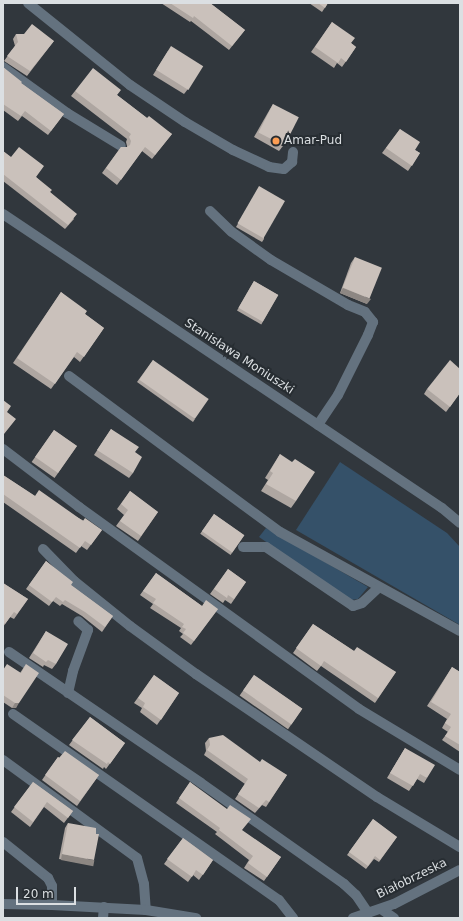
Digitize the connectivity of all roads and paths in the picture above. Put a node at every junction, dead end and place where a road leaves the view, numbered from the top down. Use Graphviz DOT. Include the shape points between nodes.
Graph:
graph roads {
  1 [pos="28,3"];
  2 [pos="3,67"];
  3 [pos="121,146"];
  4 [pos="293,152"];
  5 [pos="210,211"];
  6 [pos="3,214"];
  7 [pos="69,376"];
  8 [pos="318,425"];
  9 [pos="3,449"];
  10 [pos="460,523"];
  11 [pos="244,547"];
  12 [pos="43,549"];
  13 [pos="379,587"];
  14 [pos="78,621"];
  15 [pos="460,631"];
  16 [pos="9,652"];
  17 [pos="68,693"];
  18 [pos="13,714"];
  19 [pos="3,760"];
  20 [pos="460,770"];
  21 [pos="3,842"];
  22 [pos="460,847"];
  23 [pos="460,870"];
  24 [pos="3,904"];
  25 [pos="52,905"];
  26 [pos="104,908"];
  27 [pos="381,909"];
  28 [pos="146,910"];
  29 [pos="368,913"];
  30 [pos="103,918"];
  31 [pos="196,918"];
  32 [pos="293,918"];
  33 [pos="352,918"];
  34 [pos="394,918"];
  1 -- 4 [label="street" via="130,85 233,150 269,167 284,169 292,162"];
  2 -- 3 [label="street" via="67,113"];
  5 -- 8 [label="street" via="232,232 271,260 334,298 365,312 372,322 338,395"];
  6 -- 8 [label="street, Stanisława Moniuszki"];
  7 -- 13 [label="street" via="280,532"];
  8 -- 10 [label="street, Stanisława Moniuszki" via="442,508"];
  9 -- 20 [label="street" via="359,709"];
  11 -- 13 [label="street" via="266,546 353,606 362,604"];
  12 -- 22 [label="street" via="74,581 196,674 365,789"];
  13 -- 15 [label="street"];
  14 -- 17 [label="street" via="88,630"];
  16 -- 17 [label="street"];
  17 -- 29 [label="street" via="344,884 356,895"];
  18 -- 32 [label="street" via="279,900"];
  19 -- 28 [label="street" via="137,858 144,884"];
  21 -- 25 [label="street" via="48,878 52,886"];
  23 -- 27 [label="street, Białobrzeska"];
  24 -- 25 [label="street"];
  25 -- 26 [label="street"];
  26 -- 28 [label="street"];
  26 -- 30 [label="street"];
  27 -- 29 [label="street, Białobrzeska"];
  27 -- 34 [label="street"];
  28 -- 31 [label="street"];
  29 -- 33 [label="street, Białobrzeska"];
}
